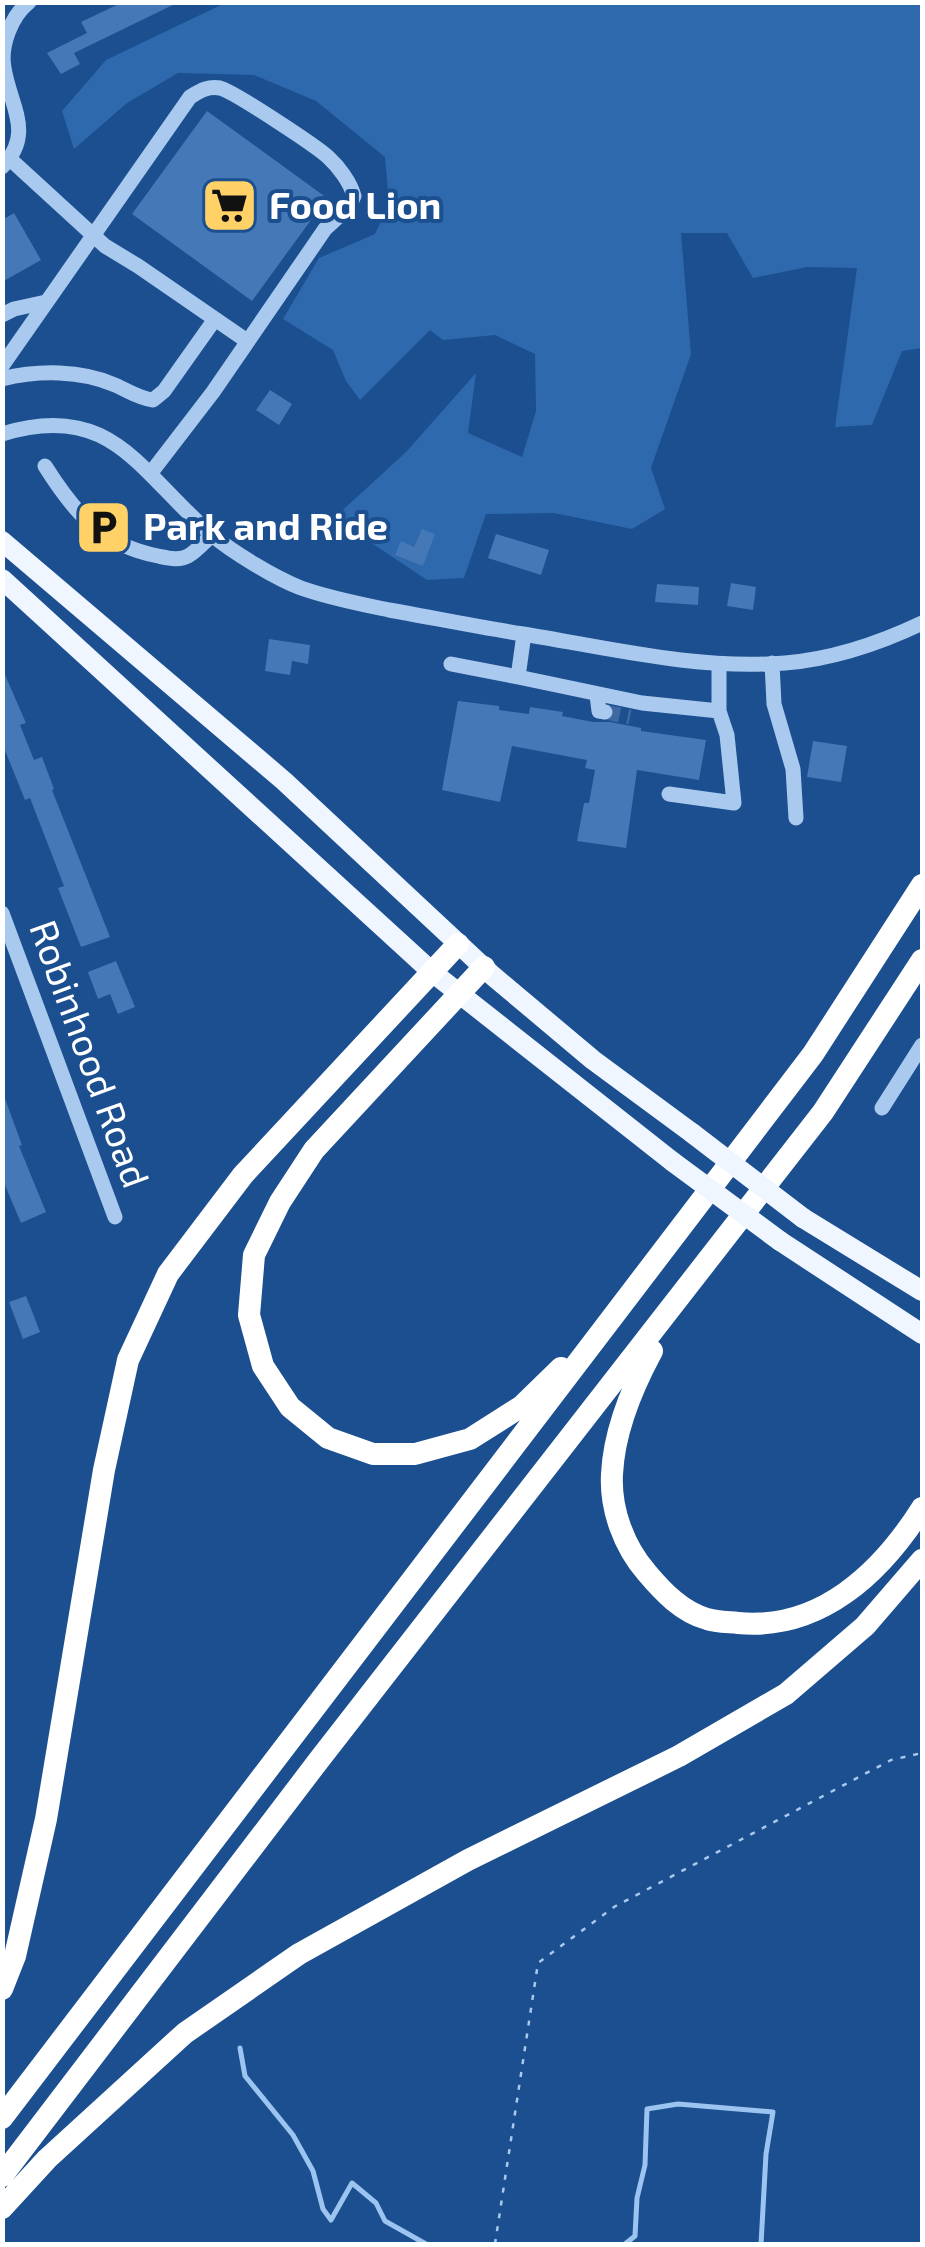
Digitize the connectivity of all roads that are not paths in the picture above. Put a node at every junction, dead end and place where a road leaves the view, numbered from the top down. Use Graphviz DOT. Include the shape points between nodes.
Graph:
graph roads {
  1 [pos="29,2"];
  2 [pos="6,163"];
  3 [pos="94,236"];
  4 [pos="46,302"];
  5 [pos="2,315"];
  6 [pos="215,319"];
  7 [pos="247,341"];
  8 [pos="2,366"];
  9 [pos="2,379"];
  10 [pos="2,434"];
  11 [pos="45,466"];
  12 [pos="150,474"];
  13 [pos="212,535"];
  14 [pos="2,541"];
  15 [pos="2,579"];
  16 [pos="922,623"];
  17 [pos="524,634"];
  18 [pos="772,663"];
  19 [pos="451,664"];
  20 [pos="719,665"];
  21 [pos="518,677"];
  22 [pos="597,694"];
  23 [pos="642,703"];
  24 [pos="719,710"];
  25 [pos="605,712"];
  26 [pos="630,717"];
  27 [pos="668,794"];
  28 [pos="796,818"];
  29 [pos="922,885"];
  30 [pos="2,913"];
  31 [pos="458,944"];
  32 [pos="922,960"];
  33 [pos="484,967"];
  34 [pos="432,972"];
  35 [pos="458,994"];
  36 [pos="922,1045"];
  37 [pos="882,1108"];
  38 [pos="116,1217"];
  39 [pos="686,1288"];
  40 [pos="922,1291"];
  41 [pos="617,1313"];
  42 [pos="922,1334"];
  43 [pos="922,1508"];
  44 [pos="922,1560"];
  45 [pos="2,1989"];
  46 [pos="2,2118"];
  47 [pos="2,2176"];
  48 [pos="2,2208"];
  1 -- 2 [label="street" via="5,48 20,135"];
  2 -- 3 [label="street"];
  3 -- 4 [label="street"];
  3 -- 6 [label="street"];
  3 -- 7 [label="street" via="190,97 203,88 238,96 327,156 354,196"];
  4 -- 5 [label="street"];
  4 -- 8 [label="street"];
  6 -- 7 [label="street"];
  6 -- 9 [label="street" via="152,400 97,378 58,373"];
  7 -- 12 [label="street"];
  10 -- 12 [label="street" via="57,423 80,428 104,436"];
  11 -- 13 [label="street" via="68,502 115,541 172,559 188,556"];
  12 -- 13 [label="street"];
  13 -- 17 [label="street" via="300,587"];
  14 -- 31 [label="main road" via="284,781"];
  15 -- 34 [label="main road"];
  16 -- 18 [label="street" via="830,655"];
  17 -- 20 [label="street"];
  17 -- 21 [label="street"];
  18 -- 20 [label="street"];
  18 -- 28 [label="street"];
  19 -- 21 [label="street"];
  20 -- 24 [label="street"];
  21 -- 22 [label="street"];
  22 -- 23 [label="street"];
  22 -- 25 [label="street" via="599,711"];
  23 -- 24 [label="street"];
  23 -- 26 [label="street"];
  24 -- 27 [label="street" via="734,802"];
  29 -- 41 [label="highway" via="814,1054"];
  30 -- 38 [label="street, Robinhood Road"];
  31 -- 33 [label="main road"];
  31 -- 34 [label="highway"];
  32 -- 39 [label="highway" via="823,1112"];
  33 -- 35 [label="highway"];
  33 -- 40 [label="main road, bridge" via="593,1060 803,1218"];
  34 -- 35 [label="main road"];
  34 -- 45 [label="highway" via="243,1175 168,1274 128,1360 46,1819"];
  35 -- 41 [label="highway" via="314,1150 280,1202 254,1255 249,1315 263,1366 290,1407 328,1438 373,1454 415,1454 470,1439 522,1406"];
  35 -- 42 [label="main road, bridge" via="780,1241"];
  36 -- 37 [label="street"];
  39 -- 43 [label="highway" via="637,1378 611,1476 617,1520 638,1562 668,1597 706,1619 763,1625 804,1616 850,1590 901,1542"];
  39 -- 47 [label="highway"];
  41 -- 46 [label="highway"];
  44 -- 48 [label="highway" via="864,1626 786,1694 300,1954 185,2033"];
}
